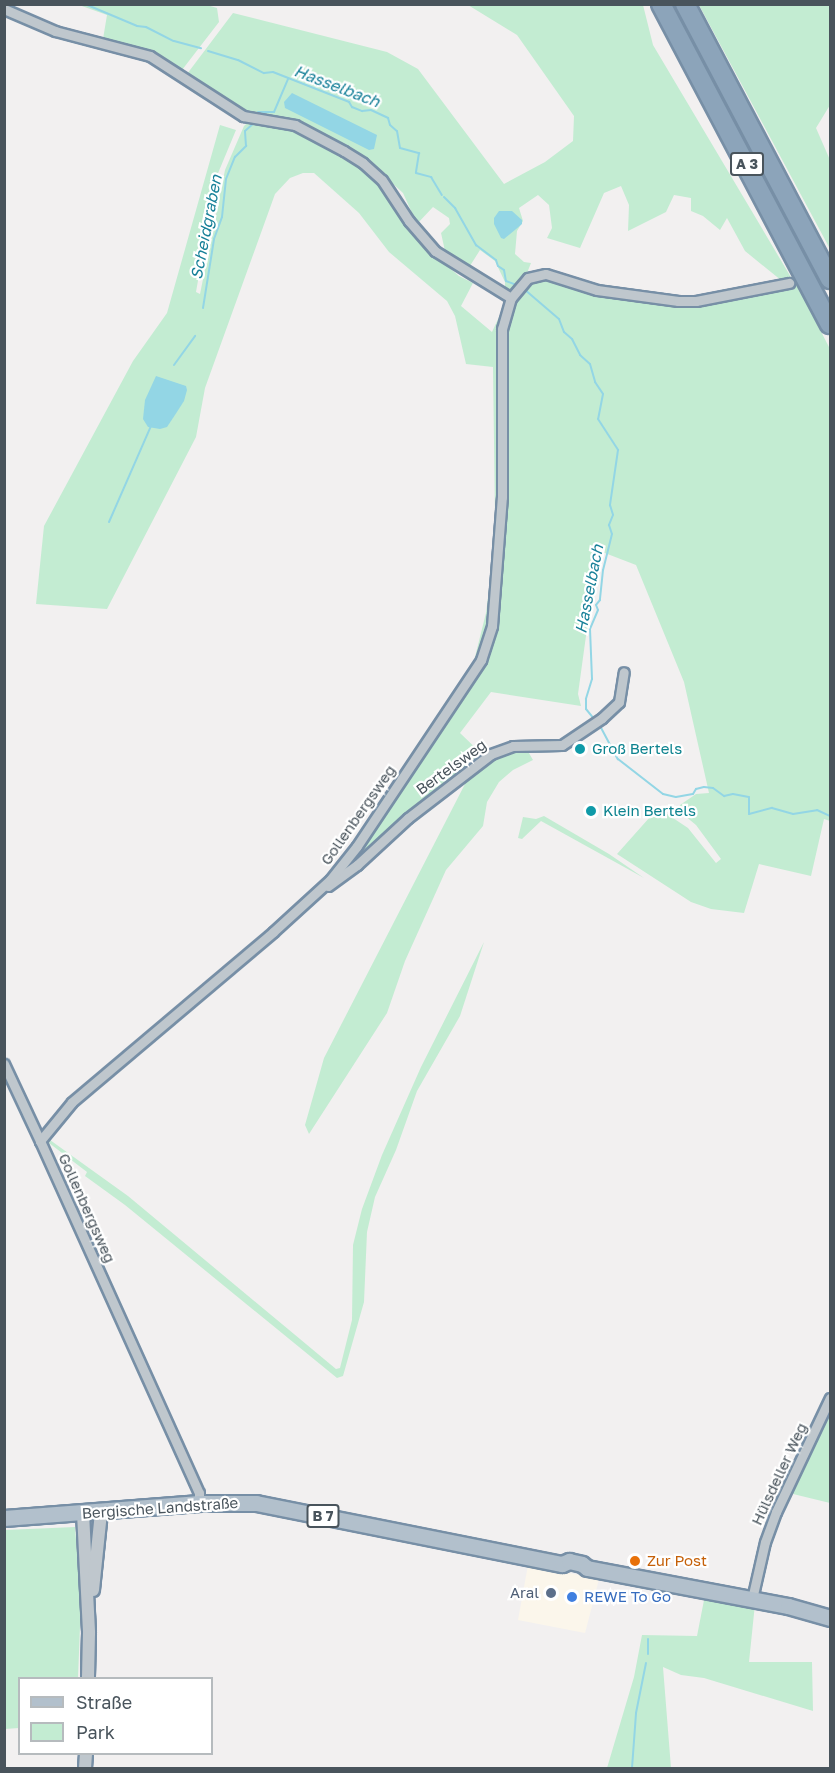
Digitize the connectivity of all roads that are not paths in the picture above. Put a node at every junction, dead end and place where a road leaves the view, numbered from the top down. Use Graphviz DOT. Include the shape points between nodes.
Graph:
graph roads {
  1 [pos="662,4"];
  2 [pos="685,4"];
  3 [pos="4,9"];
  4 [pos="831,279"];
  5 [pos="789,283"];
  6 [pos="514,295"];
  7 [pos="831,324"];
  8 [pos="624,672"];
  9 [pos="321,889"];
  10 [pos="4,1064"];
  11 [pos="40,1141"];
  12 [pos="831,1398"];
  13 [pos="199,1503"];
  14 [pos="100,1512"];
  15 [pos="83,1513"];
  16 [pos="4,1518"];
  17 [pos="752,1599"];
  18 [pos="831,1618"];
  19 [pos="89,1634"];
  20 [pos="88,1677"];
  1 -- 7 [label="highway, A 3"];
  2 -- 4 [label="highway, A 3"];
  3 -- 6 [label="street" via="55,31 150,56 243,116 295,125 344,151 382,180 435,251"];
  5 -- 6 [label="street, Gollenbergsweg" via="678,302 597,291 546,274 528,278"];
  6 -- 9 [label="street, Gollenbergsweg" via="501,344 502,497 490,637 473,673 357,846"];
  8 -- 9 [label="street, Bertelsweg" via="621,697 597,721 556,746 521,745 491,754 408,818 335,882"];
  9 -- 11 [label="street, Gollenbergsweg" via="72,1102"];
  10 -- 11 [label="street"];
  11 -- 13 [label="street, Gollenbergsweg" via="198,1493"];
  12 -- 17 [label="street, Hülsdeller Weg" via="776,1512"];
  13 -- 14 [label="main road, Bergische Landstraße / B 7"];
  13 -- 17 [label="main road, Bergische Landstraße / B 7" via="256,1503 562,1563 567,1569 580,1572 587,1568"];
  14 -- 15 [label="main road, Bergische Landstraße / B 7"];
  14 -- 19 [label="street"];
  15 -- 16 [label="main road, Bergische Landstraße / B 7"];
  15 -- 19 [label="street"];
  17 -- 18 [label="main road, Bergische Landstraße / B 7"];
  19 -- 20 [label="street"];
}
